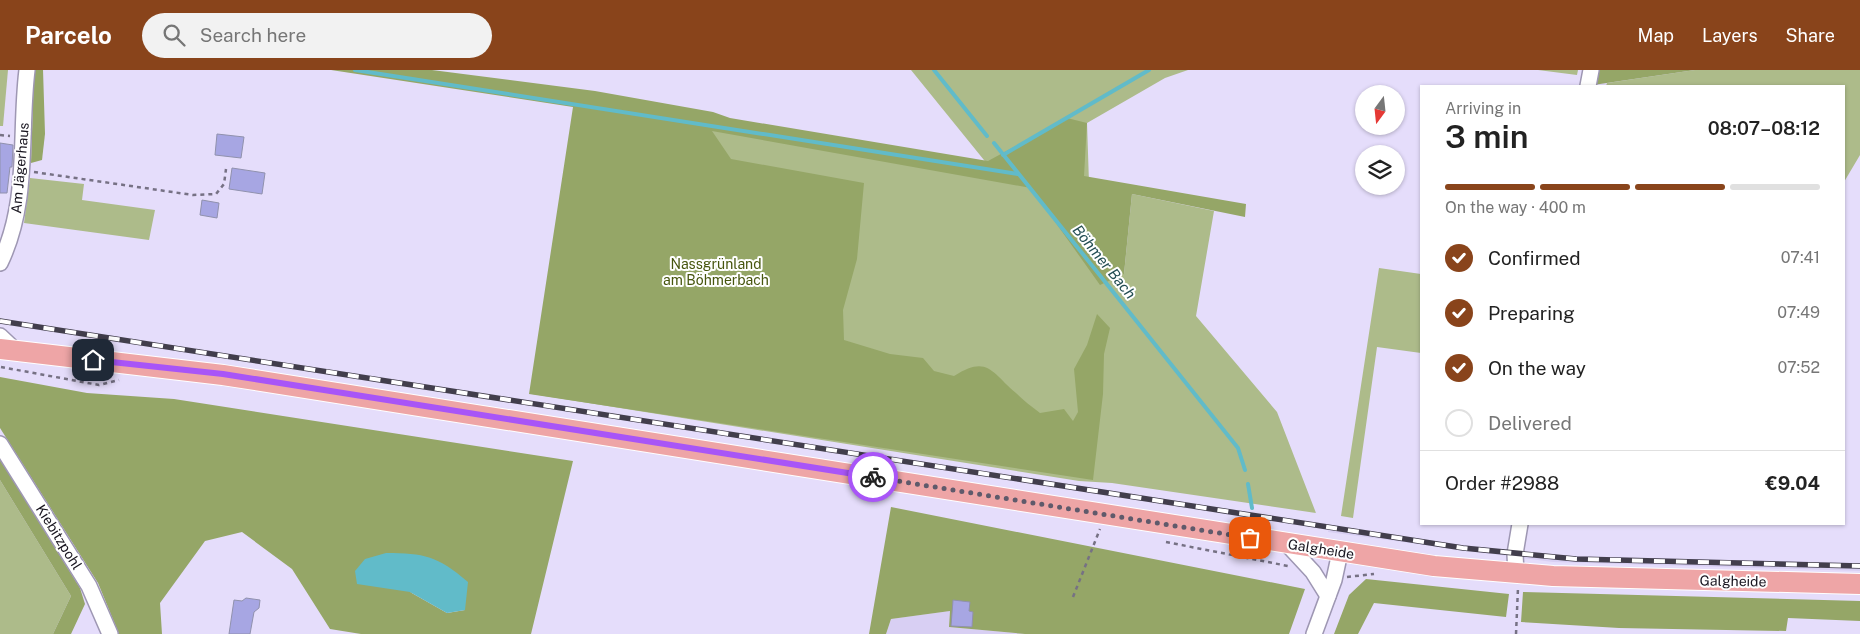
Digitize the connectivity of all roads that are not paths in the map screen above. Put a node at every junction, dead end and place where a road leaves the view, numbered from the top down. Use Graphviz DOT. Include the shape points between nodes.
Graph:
graph roads {
  1 [pos="27,70"];
  2 [pos="1590,70"];
  3 [pos="1588,85"];
  4 [pos="0,263"];
  5 [pos="0,336"];
  6 [pos="9,350"];
  7 [pos="0,444"];
  8 [pos="1520,525"];
  9 [pos="1287,544"];
  10 [pos="1340,552"];
  11 [pos="1516,574"];
  12 [pos="1860,584"];
  13 [pos="1328,596"];
  14 [pos="110,634"];
  15 [pos="1314,634"];
  1 -- 4 [label="street, Am Jägerhaus" via="23,171 16,220"];
  2 -- 3 [label="street"];
  5 -- 6 [label="street"];
  6 -- 9 [label="main road, Galgheide" via="223,374"];
  7 -- 14 [label="street, Kiebitzpohl" via="89,586"];
  8 -- 11 [label="street" via="1515,554"];
  9 -- 10 [label="main road, Galgheide"];
  9 -- 13 [label="street" via="1313,572"];
  10 -- 11 [label="main road, Galgheide"];
  10 -- 13 [label="street"];
  11 -- 12 [label="main road, Galgheide"];
  13 -- 15 [label="street"];
}
